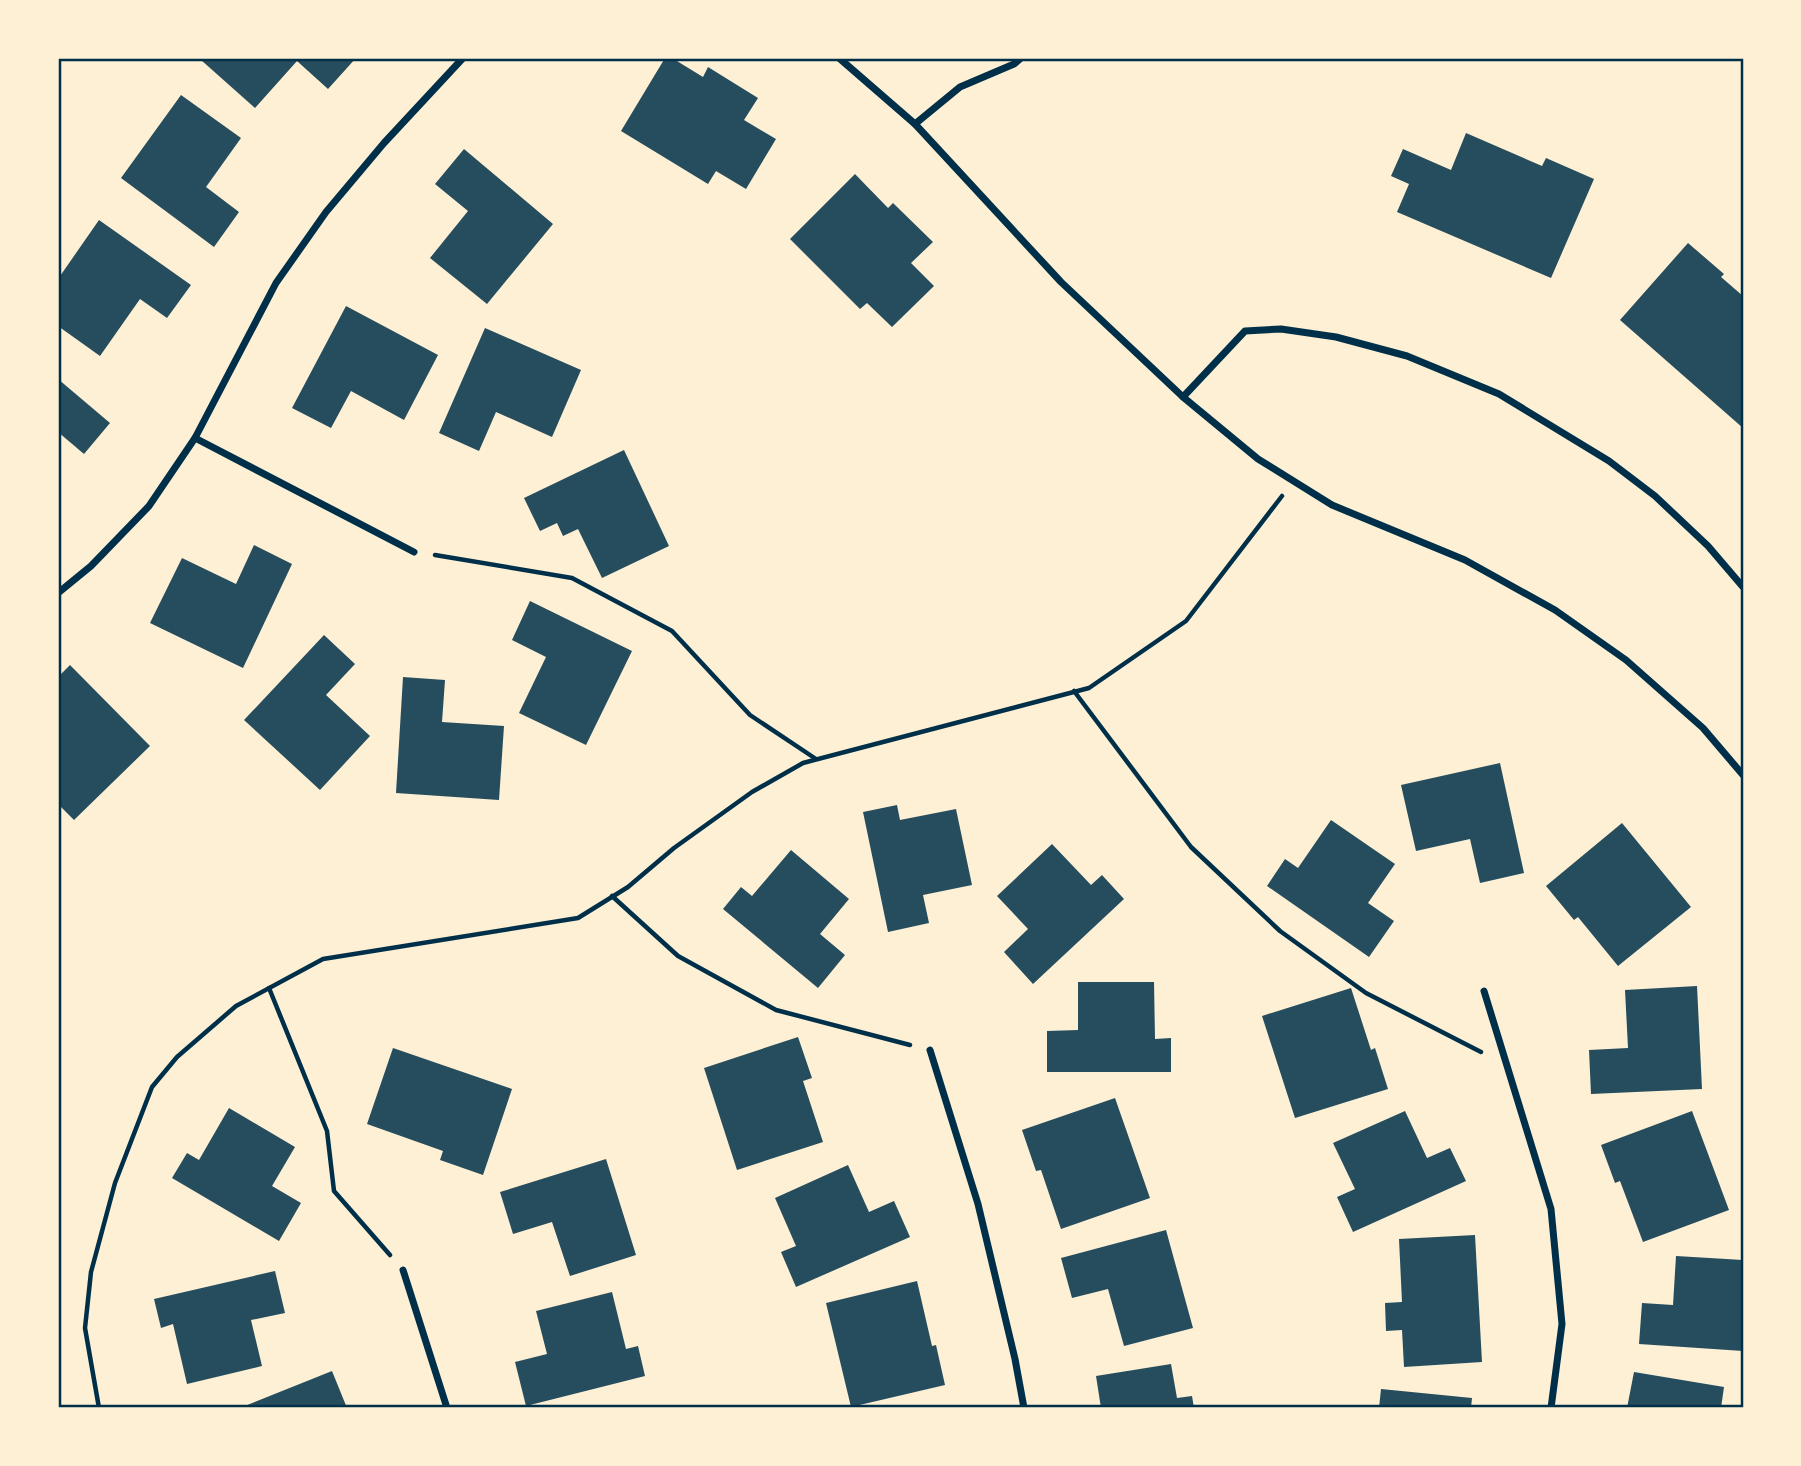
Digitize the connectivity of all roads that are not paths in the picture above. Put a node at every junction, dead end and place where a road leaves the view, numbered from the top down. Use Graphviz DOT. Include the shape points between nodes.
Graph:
graph roads {
  1 [pos="463,58"];
  2 [pos="839,58"];
  3 [pos="1021,58"];
  4 [pos="915,124"];
  5 [pos="1183,397"];
  6 [pos="195,438"];
  7 [pos="414,552"];
  8 [pos="1743,587"];
  9 [pos="58,593"];
  10 [pos="1743,775"];
  11 [pos="1484,991"];
  12 [pos="930,1050"];
  13 [pos="403,1270"];
  14 [pos="447,1408"];
  15 [pos="1024,1408"];
  16 [pos="1551,1408"];
  1 -- 6 [label="street" via="326,212 276,283"];
  2 -- 4 [label="street"];
  3 -- 4 [label="street" via="960,87"];
  4 -- 5 [label="street" via="1061,282"];
  5 -- 8 [label="street" via="1245,331 1281,329 1336,337 1407,356 1499,394 1609,461 1655,496"];
  5 -- 10 [label="street" via="1258,459 1332,505 1465,560 1555,610 1636,669 1703,728"];
  6 -- 7 [label="street"];
  6 -- 9 [label="street" via="149,506 92,566"];
  11 -- 16 [label="street" via="1551,1209 1562,1324"];
  12 -- 15 [label="street" via="978,1204"];
  13 -- 14 [label="street"];
}
